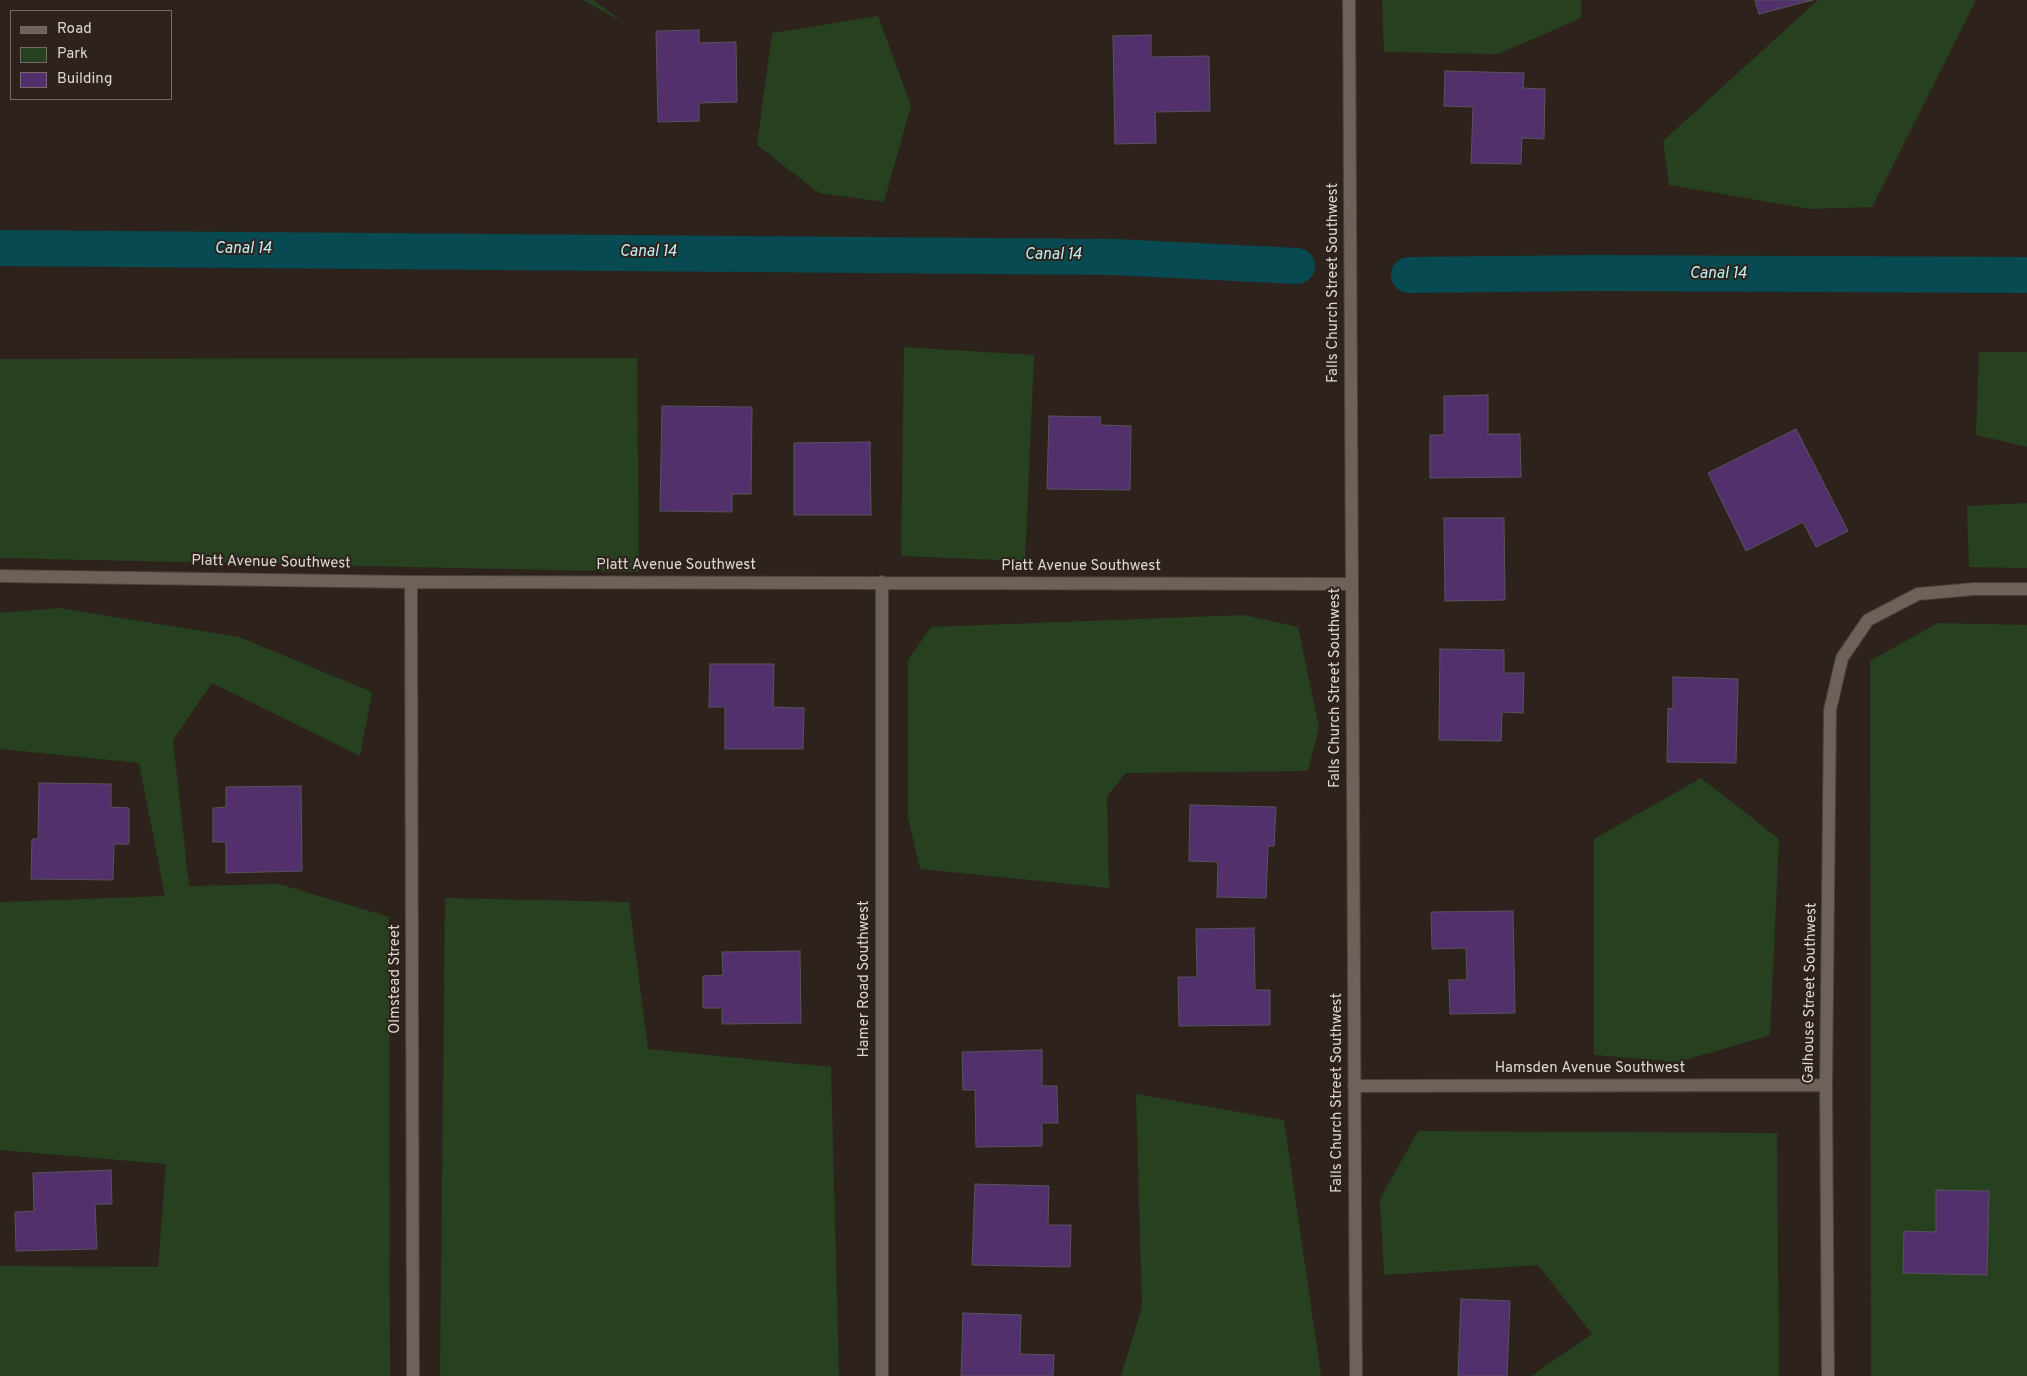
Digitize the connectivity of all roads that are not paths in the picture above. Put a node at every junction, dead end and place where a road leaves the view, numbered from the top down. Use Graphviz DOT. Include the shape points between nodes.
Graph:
graph roads {
  1 [pos="1350,0"];
  2 [pos="0,576"];
  3 [pos="411,582"];
  4 [pos="882,582"];
  5 [pos="1352,584"];
  6 [pos="2027,589"];
  7 [pos="1826,1085"];
  8 [pos="1354,1086"];
  9 [pos="413,1376"];
  10 [pos="882,1376"];
  11 [pos="1356,1376"];
  12 [pos="1828,1376"];
  1 -- 5 [label="street, Falls Church Street Southwest"];
  2 -- 3 [label="street, Platt Avenue Southwest"];
  3 -- 4 [label="street, Platt Avenue Southwest"];
  3 -- 9 [label="street, Olmstead Street"];
  4 -- 5 [label="street, Platt Avenue Southwest"];
  4 -- 10 [label="street, Hamer Road Southwest"];
  5 -- 8 [label="street, Falls Church Street Southwest"];
  6 -- 7 [label="street, Galhouse Street Southwest" via="1918,594 1868,620 1842,658 1830,710"];
  7 -- 8 [label="street, Hamsden Avenue Southwest"];
  7 -- 12 [label="street, Galhouse Street Southwest"];
  8 -- 11 [label="street, Falls Church Street Southwest"];
}
